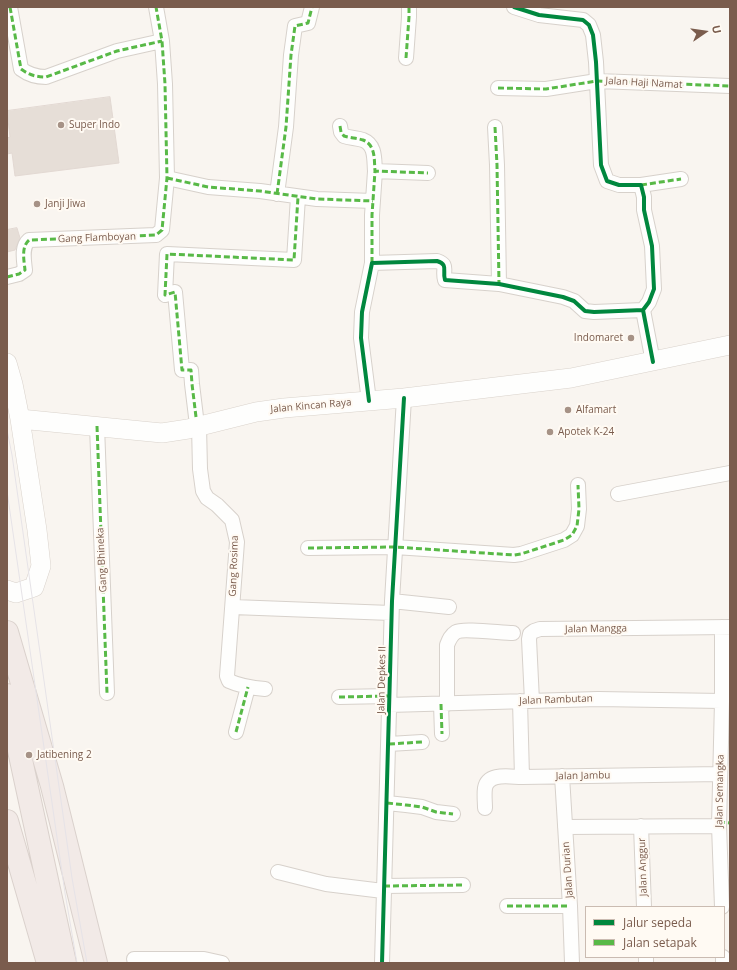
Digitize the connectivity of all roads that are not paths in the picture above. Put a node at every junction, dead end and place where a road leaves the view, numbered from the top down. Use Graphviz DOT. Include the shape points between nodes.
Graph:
graph roads {
  1 [pos="10,7"];
  2 [pos="156,7"];
  3 [pos="312,7"];
  4 [pos="409,7"];
  5 [pos="514,7"];
  6 [pos="162,41"];
  7 [pos="406,58"];
  8 [pos="598,81"];
  9 [pos="730,86"];
  10 [pos="498,88"];
  11 [pos="340,126"];
  12 [pos="495,127"];
  13 [pos="375,171"];
  14 [pos="428,173"];
  15 [pos="167,178"];
  16 [pos="681,179"];
  17 [pos="641,185"];
  18 [pos="277,194"];
  19 [pos="298,197"];
  20 [pos="373,201"];
  21 [pos="372,263"];
  22 [pos="7,277"];
  23 [pos="499,284"];
  24 [pos="643,310"];
  25 [pos="730,345"];
  26 [pos="653,362"];
  27 [pos="7,363"];
  28 [pos="404,398"];
  29 [pos="369,401"];
  30 [pos="20,419"];
  31 [pos="198,422"];
  32 [pos="97,426"];
  33 [pos="730,473"];
  34 [pos="578,485"];
  35 [pos="618,494"];
  36 [pos="395,547"];
  37 [pos="308,548"];
  38 [pos="7,590"];
  39 [pos="232,607"];
  40 [pos="391,607"];
  41 [pos="449,607"];
  42 [pos="726,627"];
  43 [pos="7,632"];
  44 [pos="513,633"];
  45 [pos="248,687"];
  46 [pos="265,689"];
  47 [pos="107,693"];
  48 [pos="7,695"];
  49 [pos="339,697"];
  50 [pos="389,700"];
  51 [pos="526,701"];
  52 [pos="722,701"];
  53 [pos="444,704"];
  54 [pos="236,732"];
  55 [pos="442,734"];
  56 [pos="422,742"];
  57 [pos="389,744"];
  58 [pos="720,774"];
  59 [pos="562,776"];
  60 [pos="522,777"];
  61 [pos="387,803"];
  62 [pos="485,808"];
  63 [pos="453,814"];
  64 [pos="7,821"];
  65 [pos="723,824"];
  66 [pos="641,826"];
  67 [pos="565,827"];
  68 [pos="278,872"];
  69 [pos="463,885"];
  70 [pos="384,888"];
  71 [pos="507,906"];
  72 [pos="570,906"];
  73 [pos="644,906"];
  74 [pos="722,906"];
  75 [pos="134,959"];
  76 [pos="48,963"];
  77 [pos="65,963"];
  78 [pos="96,963"];
  79 [pos="222,963"];
  80 [pos="382,963"];
  81 [pos="572,963"];
  1 -- 6 [label="street" via="21,69 28,74 41,77 117,51"];
  2 -- 6 [label="street"];
  3 -- 18 [label="street" via="308,23 295,26"];
  4 -- 7 [label="street"];
  5 -- 8 [label="street, Jalan Haji Namat" via="539,14 583,20 589,25 593,35"];
  6 -- 15 [label="street"];
  8 -- 9 [label="street, Jalan Haji Namat"];
  8 -- 10 [label="street" via="546,89"];
  8 -- 17 [label="street" via="600,165 607,181 619,185"];
  11 -- 13 [label="street" via="344,136 363,140 372,147"];
  12 -- 23 [label="street"];
  13 -- 14 [label="street"];
  13 -- 20 [label="street"];
  15 -- 18 [label="street" via="208,188"];
  15 -- 22 [label="street, Gang Flamboyan" via="162,230 158,234 29,240 24,249 25,270"];
  16 -- 17 [label="street"];
  17 -- 24 [label="street" via="652,246 654,289"];
  18 -- 19 [label="street"];
  19 -- 20 [label="street"];
  19 -- 31 [label="street, Gang Rosima" via="294,260 167,254 165,295 175,292 182,370 191,370"];
  20 -- 21 [label="street"];
  21 -- 23 [label="street" via="437,261 445,266 445,280"];
  21 -- 29 [label="street" via="362,312 361,338"];
  23 -- 24 [label="street" via="563,297 574,301 584,311"];
  24 -- 26 [label="street"];
  25 -- 26 [label="main road, Jalan Kincan Raya"];
  26 -- 28 [label="main road, Jalan Kincan Raya" via="572,378"];
  27 -- 30 [label="main road"];
  28 -- 29 [label="main road, Jalan Kincan Raya"];
  28 -- 36 [label="street, Jalan Depkes II"];
  29 -- 31 [label="main road, Jalan Kincan Raya" via="284,408"];
  30 -- 32 [label="main road, Jalan Kincan Raya"];
  30 -- 38 [label="main road" via="41,566 34,587 16,593"];
  31 -- 32 [label="main road, Jalan Kincan Raya" via="177,431 162,433"];
  31 -- 39 [label="street, Gang Rosima" via="203,491 207,498 232,520 235,531 237,542"];
  32 -- 47 [label="street, Gang Bhineka"];
  33 -- 35 [label="street"];
  34 -- 36 [label="street" via="577,526 572,535 564,540 514,555"];
  36 -- 37 [label="street"];
  36 -- 40 [label="street, Jalan Depkes II"];
  39 -- 40 [label="street"];
  39 -- 45 [label="street, Gang Rosima" via="227,676 229,681"];
  40 -- 41 [label="street"];
  40 -- 50 [label="street, Jalan Depkes II"];
  42 -- 51 [label="street, Jalan Mangga" via="534,630 529,639"];
  42 -- 52 [label="street, Jalan Semangka"];
  43 -- 78 [label="highway" via="49,774"];
  44 -- 53 [label="street" via="465,630 455,633 450,638 447,645"];
  45 -- 46 [label="street, Gang Rosima"];
  45 -- 54 [label="street"];
  48 -- 77 [label="highway"];
  49 -- 50 [label="street, Jalan Rambutan"];
  50 -- 53 [label="street, Jalan Rambutan"];
  50 -- 57 [label="street, Jalan Depkes II"];
  51 -- 52 [label="street, Jalan Rambutan"];
  51 -- 53 [label="street, Jalan Rambutan"];
  51 -- 60 [label="street"];
  52 -- 58 [label="street, Jalan Semangka"];
  53 -- 55 [label="street"];
  56 -- 57 [label="street"];
  57 -- 61 [label="street, Jalan Depkes II"];
  58 -- 59 [label="street, Jalan Jambu"];
  58 -- 65 [label="street, Jalan Semangka"];
  59 -- 60 [label="street, Jalan Jambu"];
  59 -- 67 [label="street, Jalan Durian"];
  60 -- 62 [label="street, Jalan Jambu" via="499,776 487,783"];
  61 -- 63 [label="street"];
  61 -- 70 [label="street, Jalan Depkes II"];
  64 -- 76 [label="highway"];
  65 -- 66 [label="street"];
  65 -- 74 [label="street, Jalan Semangka"];
  66 -- 67 [label="street"];
  66 -- 73 [label="street, Jalan Anggur"];
  67 -- 72 [label="street, Jalan Durian"];
  68 -- 70 [label="street" via="326,884"];
  69 -- 70 [label="street"];
  70 -- 80 [label="street, Jalan Depkes II"];
  71 -- 72 [label="street"];
  72 -- 81 [label="street, Jalan Durian"];
  75 -- 79 [label="street" via="204,959"];
}
